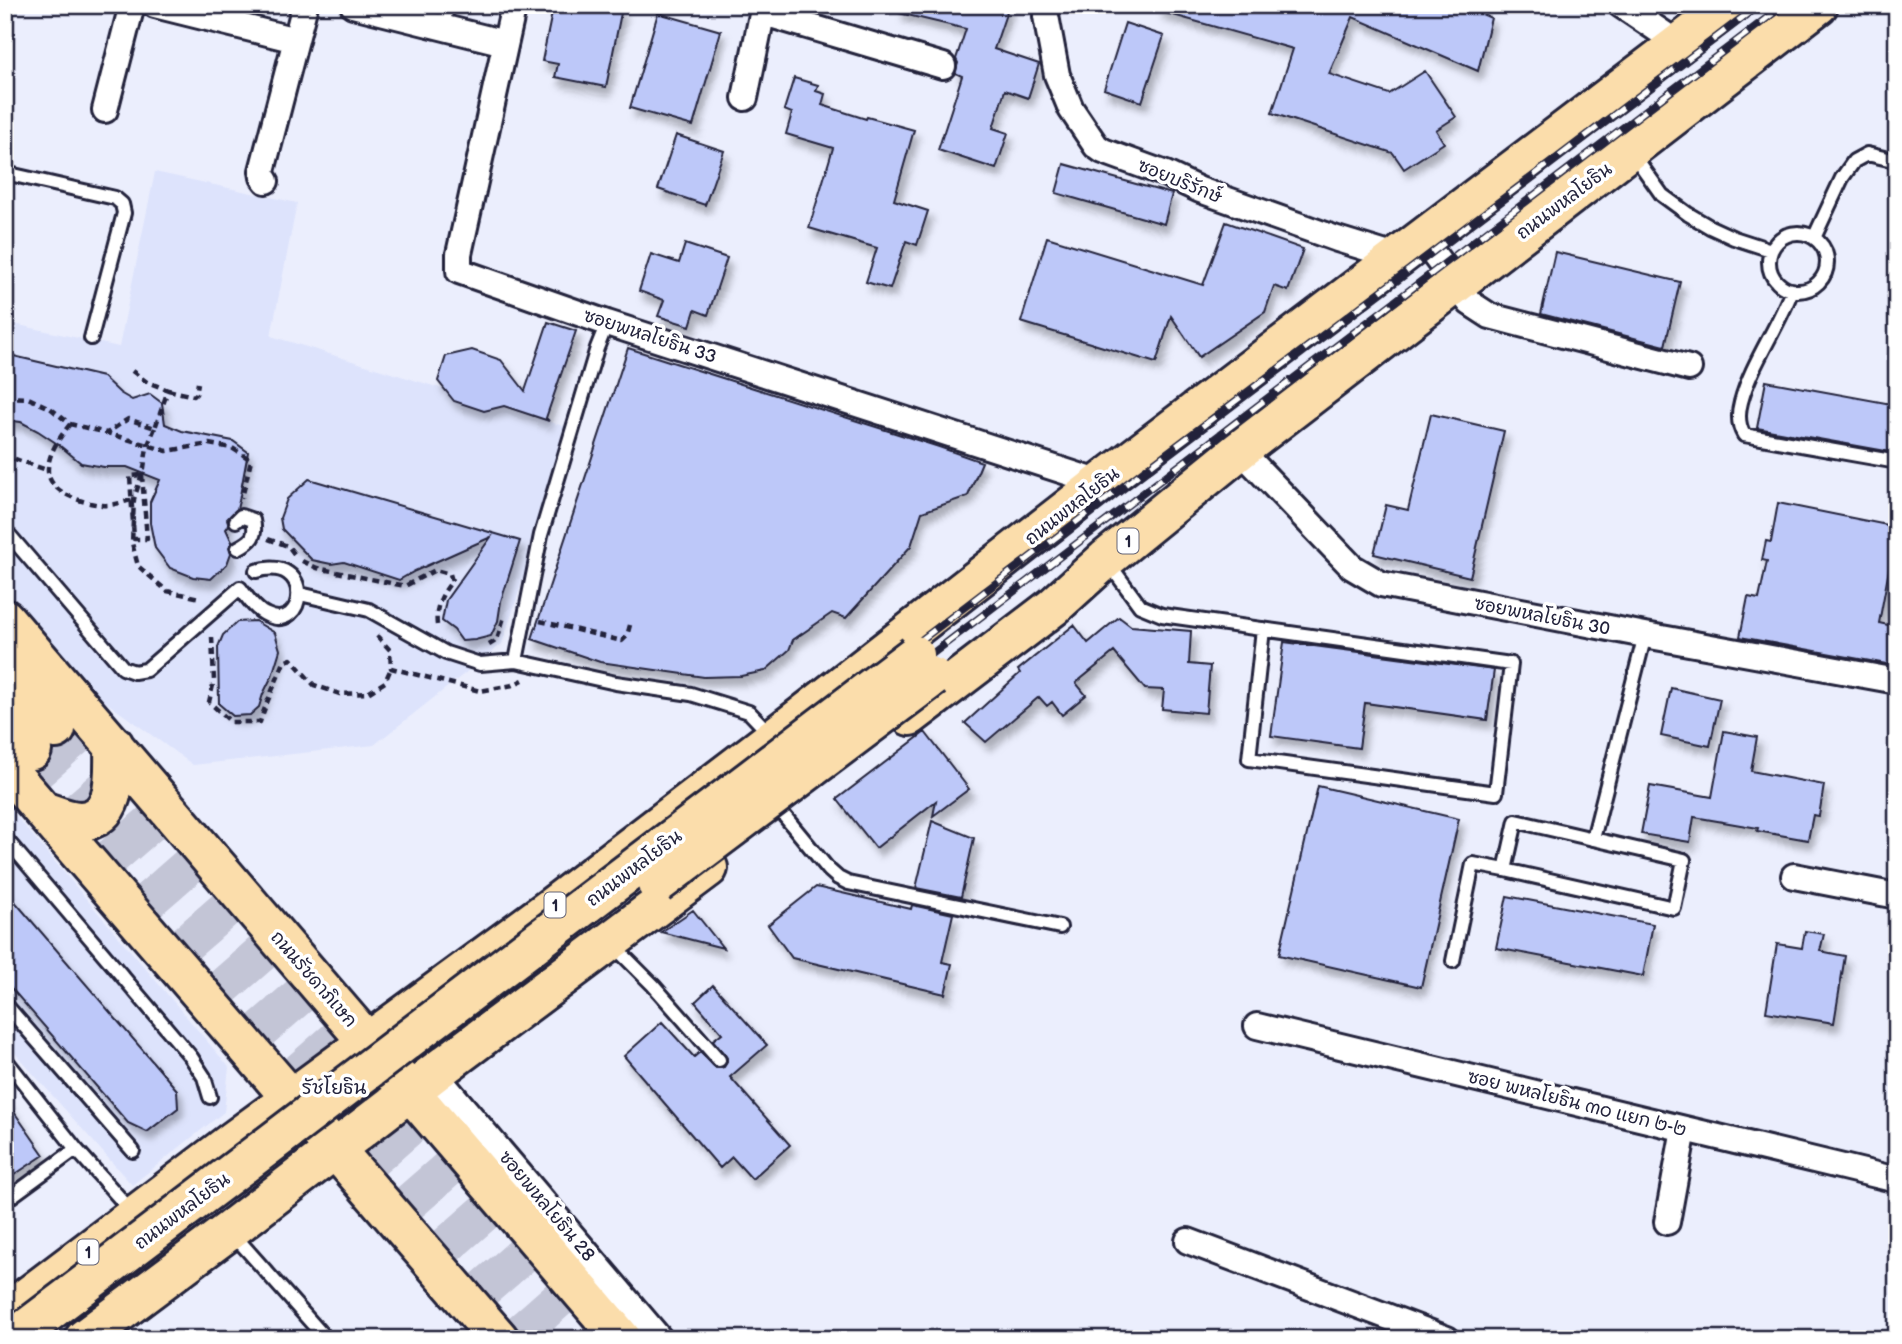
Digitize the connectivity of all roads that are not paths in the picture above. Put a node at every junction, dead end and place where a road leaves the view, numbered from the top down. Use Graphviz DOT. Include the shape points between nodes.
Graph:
graph roads {
  1 [pos="132,5"];
  2 [pos="155,5"];
  3 [pos="305,5"];
  4 [pos="353,5"];
  5 [pos="514,5"];
  6 [pos="1621,5"];
  7 [pos="1730,5"];
  8 [pos="1818,5"];
  9 [pos="764,9"];
  10 [pos="445,16"];
  11 [pos="1046,16"];
  12 [pos="296,40"];
  13 [pos="505,43"];
  14 [pos="1679,44"];
  15 [pos="943,66"];
  16 [pos="745,98"];
  17 [pos="105,110"];
  18 [pos="1631,150"];
  19 [pos="1897,161"];
  20 [pos="5,173"];
  21 [pos="266,181"];
  22 [pos="1814,238"];
  23 [pos="1411,249"];
  24 [pos="1771,250"];
  25 [pos="1456,282"];
  26 [pos="1792,290"];
  27 [pos="607,323"];
  28 [pos="91,338"];
  29 [pos="1689,368"];
  30 [pos="1240,450"];
  31 [pos="1135,458"];
  32 [pos="1897,462"];
  33 [pos="1101,483"];
  34 [pos="236,522"];
  35 [pos="1145,527"];
  36 [pos="5,530"];
  37 [pos="238,548"];
  38 [pos="1105,559"];
  39 [pos="256,571"];
  40 [pos="300,594"];
  41 [pos="5,619"];
  42 [pos="1263,629"];
  43 [pos="1645,635"];
  44 [pos="516,661"];
  45 [pos="924,666"];
  46 [pos="5,670"];
  47 [pos="1897,681"];
  48 [pos="5,719"];
  49 [pos="774,738"];
  50 [pos="114,745"];
  51 [pos="31,749"];
  52 [pos="43,811"];
  53 [pos="782,813"];
  54 [pos="5,838"];
  55 [pos="1593,839"];
  56 [pos="1504,870"];
  57 [pos="1794,876"];
  58 [pos="1897,896"];
  59 [pos="550,909"];
  60 [pos="1060,927"];
  61 [pos="602,948"];
  62 [pos="1453,961"];
  63 [pos="5,1004"];
  64 [pos="1257,1026"];
  65 [pos="368,1042"];
  66 [pos="5,1059"];
  67 [pos="719,1060"];
  68 [pos="422,1082"];
  69 [pos="210,1097"];
  70 [pos="292,1098"];
  71 [pos="1684,1129"];
  72 [pos="76,1149"];
  73 [pos="336,1149"];
  74 [pos="133,1151"];
  75 [pos="1897,1180"];
  76 [pos="171,1190"];
  77 [pos="5,1201"];
  78 [pos="136,1216"];
  79 [pos="1667,1222"];
  80 [pos="220,1237"];
  81 [pos="1188,1241"];
  82 [pos="5,1314"];
  83 [pos="13,1339"];
  84 [pos="51,1339"];
  85 [pos="84,1339"];
  86 [pos="326,1339"];
  87 [pos="499,1339"];
  88 [pos="622,1339"];
  89 [pos="660,1339"];
  90 [pos="1447,1339"];
  1 -- 17 [label="street"];
  2 -- 12 [label="street"];
  3 -- 12 [label="street"];
  4 -- 10 [label="street"];
  5 -- 13 [label="street, ซอยพหลโยธิน 33"];
  6 -- 14 [label="street"];
  7 -- 14 [label="main road, ถนนพหลโยธิน"];
  8 -- 18 [label="main road, ถนนพหลโยธิน / 1"];
  9 -- 15 [label="street"];
  9 -- 16 [label="street"];
  10 -- 13 [label="street"];
  11 -- 23 [label="street, ซอยบริรักษ์" via="1057,75 1071,109 1096,146 1200,190 1337,239"];
  12 -- 21 [label="street" via="262,171"];
  13 -- 27 [label="street, ซอยพหลโยธิน 33" via="458,271"];
  14 -- 23 [label="main road, ถนนพหลโยธิน / 1"];
  18 -- 24 [label="lane" via="1662,195 1688,215"];
  18 -- 25 [label="main road, ถนนพหลโยธิน / 1"];
  19 -- 22 [label="lane" via="1867,154 1854,162"];
  20 -- 28 [label="lane" via="115,198 122,204 124,214"];
  22 -- 24 [label="lane" via="1787,235"];
  22 -- 26 [label="lane" via="1826,251 1826,275 1809,290"];
  23 -- 25 [label="street"];
  23 -- 31 [label="main road, ถนนพหลโยธิน / 1"];
  24 -- 26 [label="lane" via="1770,273 1776,283"];
  25 -- 29 [label="street" via="1470,303 1490,316"];
  25 -- 30 [label="main road, ถนนพหลโยธิน / 1"];
  26 -- 32 [label="lane" via="1748,384 1740,429 1744,435"];
  27 -- 33 [label="street, ซอยพหลโยธิน 33"];
  27 -- 44 [label="lane" via="541,535"];
  30 -- 35 [label="main road, ถนนพหลโยธิน / 1"];
  30 -- 43 [label="street, ซอยพหลโยธิน 30" via="1352,567 1381,584"];
  31 -- 33 [label="main road, ถนนพหลโยธิน / 1"];
  31 -- 45 [label="main road, ถนนพหลโยธิน" via="1113,503"];
  33 -- 49 [label="main road, ถนนพหลโยธิน / 1"];
  34 -- 37 [label="lane" via="241,516 253,520 251,541"];
  35 -- 38 [label="main road, ถนนพหลโยธิน / 1"];
  35 -- 45 [label="main road, ถนนพหลโยธิน" via="1107,542 1007,622"];
  36 -- 40 [label="lane" via="123,668 134,672 146,670 240,589 260,611 274,617 290,613"];
  38 -- 42 [label="lane" via="1140,606 1162,615"];
  38 -- 53 [label="main road, ถนนพหลโยธิน / 1" via="1054,607"];
  39 -- 40 [label="lane" via="284,572 296,582"];
  40 -- 44 [label="lane" via="369,610 446,653 480,664"];
  41 -- 50 [label="main road, ถนนรัชดาภิเษก"];
  42 -- 42 [label="lane" via="1249,759 1496,793 1511,664"];
  43 -- 47 [label="street, ซอยพหลโยธิน 30"];
  43 -- 55 [label="lane"];
  44 -- 49 [label="lane" via="691,694 749,712"];
  45 -- 83 [label="main road, ถนนพหลโยธิน, bridge"];
  45 -- 84 [label="main road, ถนนพหลโยธิน, bridge"];
  46 -- 51 [label="main road"];
  48 -- 51 [label="main road"];
  49 -- 59 [label="main road, ถนนพหลโยธิน / 1"];
  50 -- 52 [label="main road" via="114,785 107,805 98,814 80,821"];
  50 -- 65 [label="main road, ถนนรัชดาภิเษก"];
  51 -- 52 [label="main road"];
  52 -- 70 [label="main road"];
  53 -- 60 [label="lane" via="828,870 848,883"];
  53 -- 61 [label="main road, ถนนพหลโยธิน / 1"];
  54 -- 69 [label="lane" via="191,1057"];
  55 -- 56 [label="lane" via="1516,821"];
  55 -- 56 [label="lane" via="1684,860 1674,908"];
  56 -- 62 [label="lane" via="1473,864"];
  57 -- 58 [label="street"];
  59 -- 61 [label="main road" via="556,934 572,945"];
  59 -- 65 [label="main road, ถนนพหลโยธิน / 1"];
  61 -- 67 [label="lane" via="653,985"];
  61 -- 68 [label="main road, ถนนพหลโยธิน / 1"];
  63 -- 74 [label="lane"];
  64 -- 71 [label="street, ซอย พหลโยธิน ๓๐ แยก ๒-๒"];
  65 -- 68 [label="main road, ถนนรัชดาภิเษก"];
  65 -- 70 [label="main road, ถนนพหลโยธิน / 1"];
  66 -- 72 [label="lane"];
  68 -- 73 [label="main road, ถนนพหลโยธิน / 1"];
  68 -- 88 [label="main road, ถนนรัชดาภิเษก"];
  68 -- 89 [label="street, ซอยพหลโยธิน 28"];
  70 -- 73 [label="main road"];
  70 -- 76 [label="main road, ถนนพหลโยธิน / 1"];
  71 -- 75 [label="street, ซอย พหลโยธิน ๓๐ แยก ๒-๒"];
  71 -- 79 [label="street"];
  72 -- 77 [label="lane"];
  72 -- 78 [label="lane"];
  73 -- 80 [label="main road, ถนนพหลโยธิน / 1"];
  73 -- 87 [label="main road"];
  76 -- 78 [label="main road, ถนนพหลโยธิน / 1"];
  76 -- 80 [label="main road" via="196,1202 206,1223"];
  78 -- 82 [label="main road, ถนนพหลโยธิน / 1"];
  80 -- 85 [label="main road, ถนนพหลโยธิน / 1"];
  80 -- 86 [label="lane"];
  81 -- 90 [label="street"];
}
